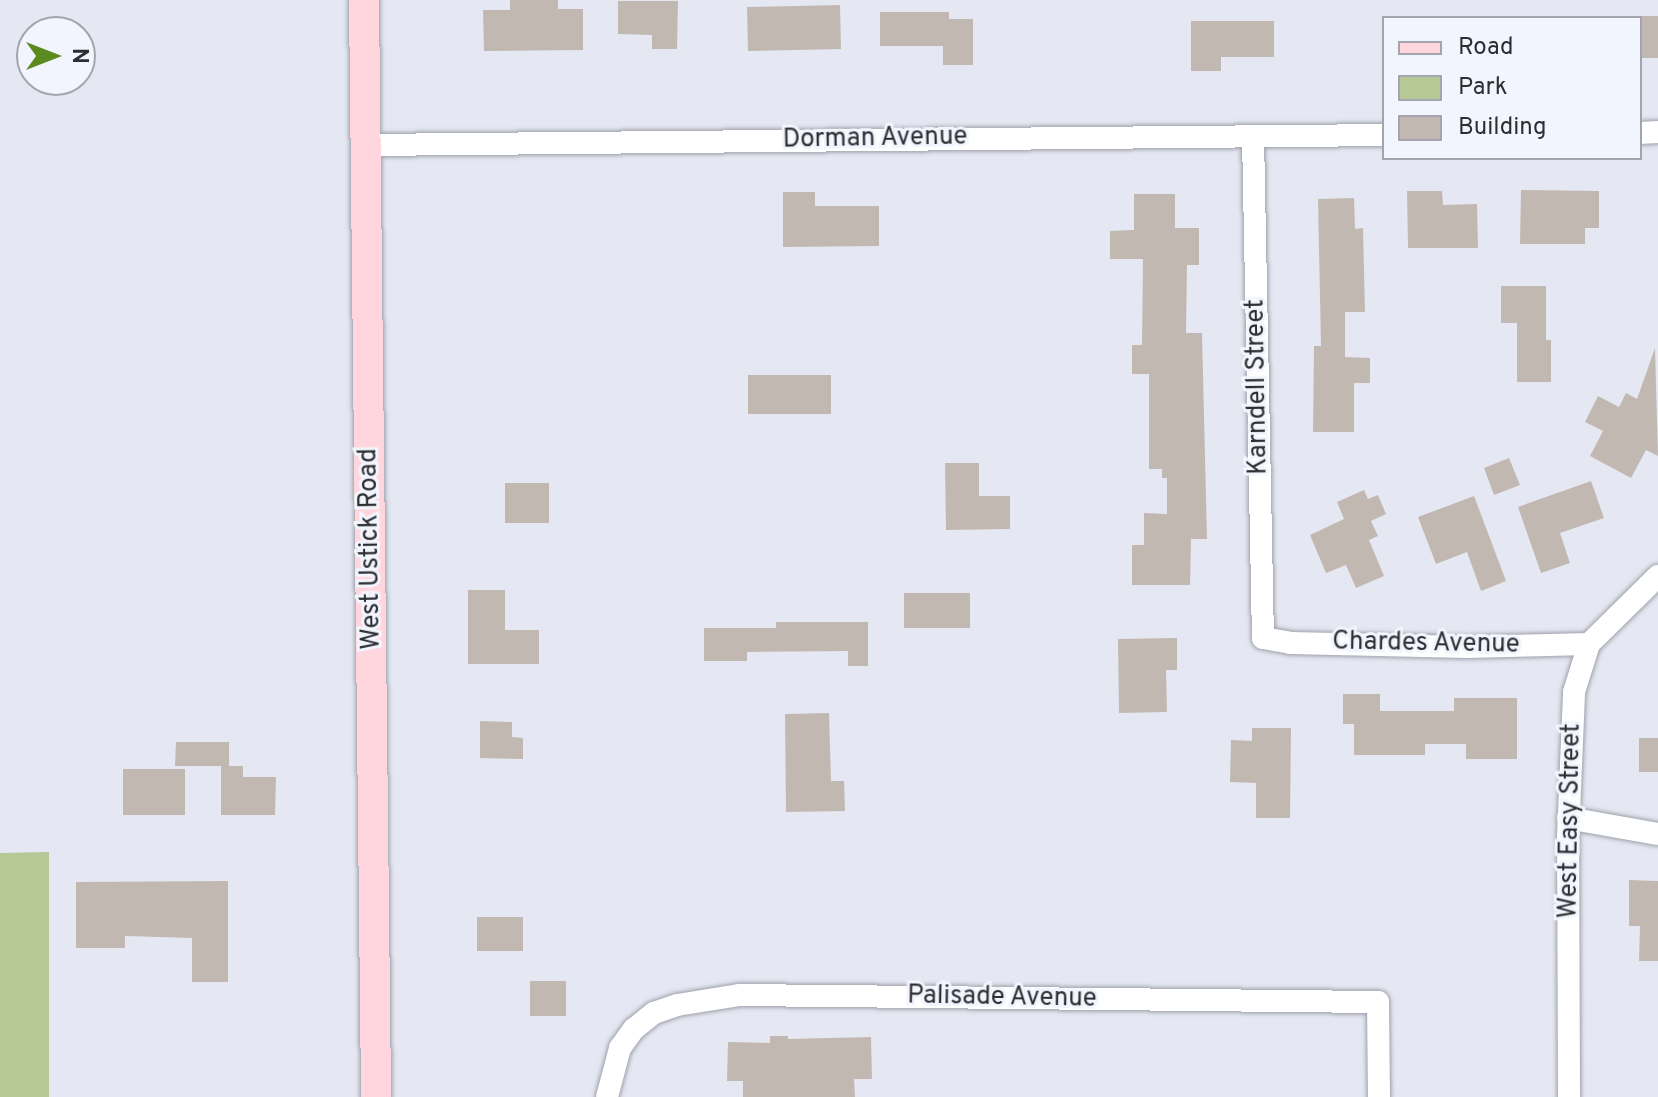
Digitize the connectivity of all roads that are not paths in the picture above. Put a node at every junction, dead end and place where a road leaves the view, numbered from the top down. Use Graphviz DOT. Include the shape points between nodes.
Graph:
graph roads {
  1 [pos="364,0"];
  2 [pos="1382,135"];
  3 [pos="1253,136"];
  4 [pos="366,145"];
  5 [pos="1658,576"];
  6 [pos="1263,638"];
  7 [pos="1589,644"];
  8 [pos="1568,818"];
  9 [pos="1658,834"];
  10 [pos="376,1097"];
  11 [pos="607,1097"];
  12 [pos="1379,1097"];
  13 [pos="1569,1097"];
  1 -- 4 [label="main road, West Ustick Road"];
  2 -- 3 [label="street, Dorman Avenue"];
  3 -- 4 [label="street, Dorman Avenue"];
  3 -- 6 [label="street, Karndell Street"];
  4 -- 10 [label="main road, West Ustick Road"];
  5 -- 7 [label="street, West Easy Street"];
  6 -- 7 [label="street, Chardes Avenue" via="1467,647"];
  7 -- 8 [label="street, West Easy Street" via="1574,692"];
  8 -- 9 [label="street"];
  8 -- 13 [label="street, West Easy Street"];
  11 -- 12 [label="street, Palisade Avenue" via="620,1048 654,1013 740,995 1378,1002"];
}
